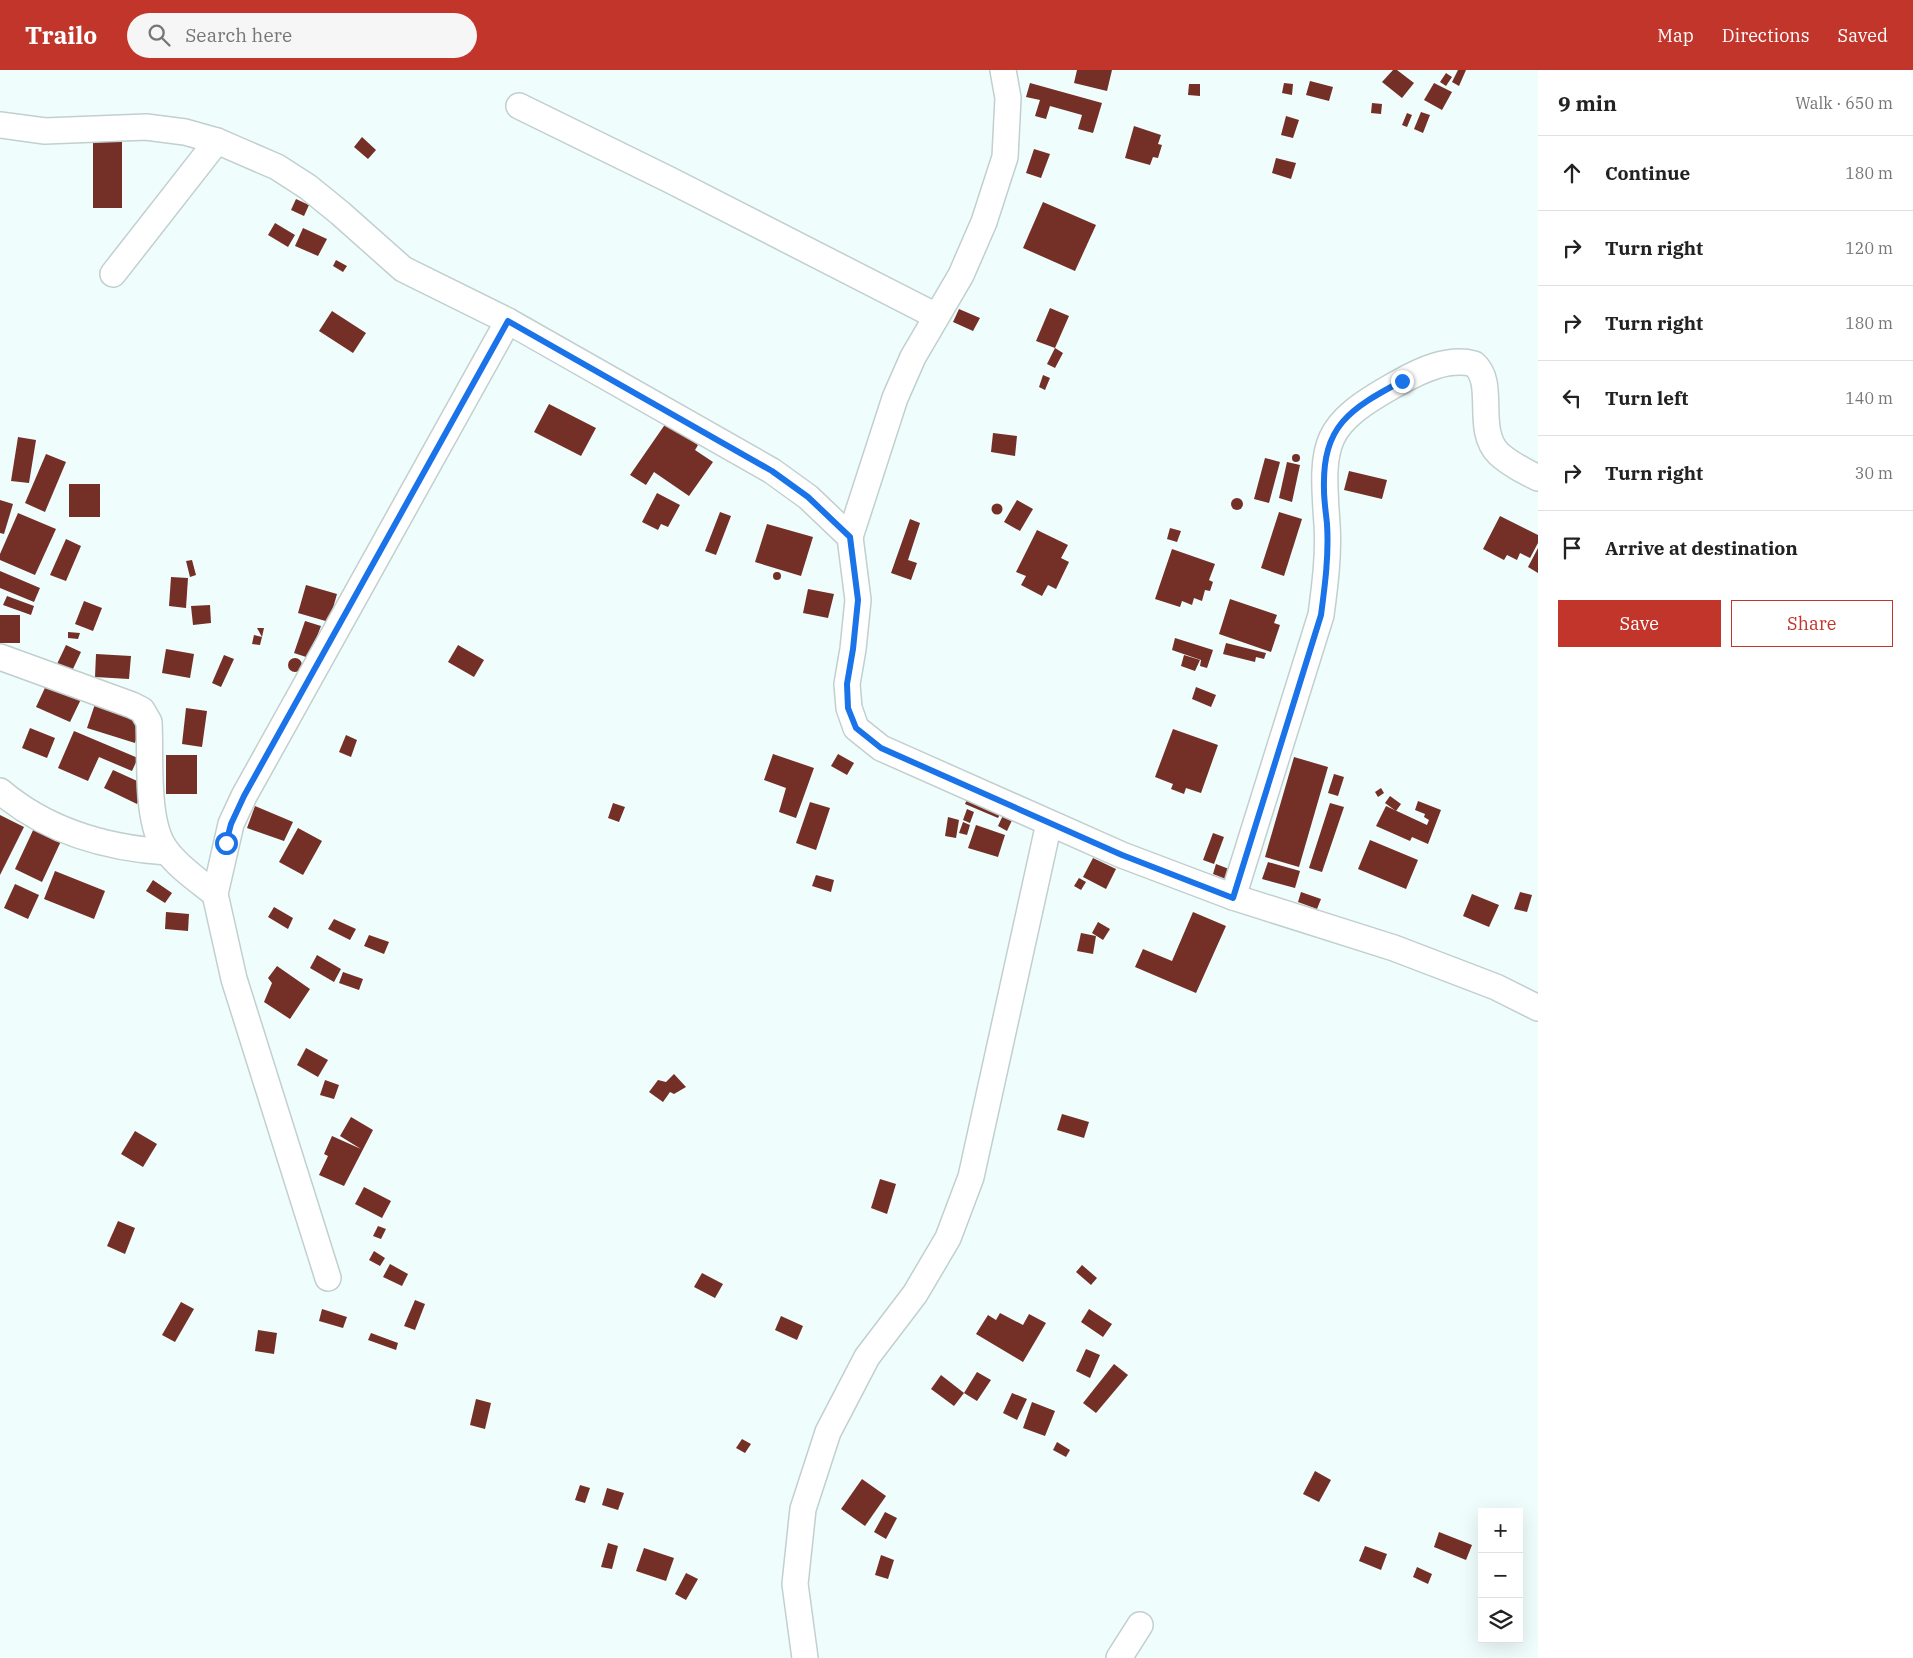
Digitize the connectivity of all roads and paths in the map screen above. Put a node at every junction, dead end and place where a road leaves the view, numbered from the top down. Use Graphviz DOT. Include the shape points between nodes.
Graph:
graph roads {
  1 [pos="1003,70"];
  2 [pos="519,106"];
  3 [pos="0,125"];
  4 [pos="217,141"];
  5 [pos="113,274"];
  6 [pos="936,316"];
  7 [pos="508,321"];
  8 [pos="1538,478"];
  9 [pos="850,537"];
  10 [pos="0,657"];
  11 [pos="0,791"];
  12 [pos="1049,823"];
  13 [pos="167,852"];
  14 [pos="215,894"];
  15 [pos="1233,898"];
  16 [pos="1538,1008"];
  17 [pos="328,1278"];
  18 [pos="1140,1625"];
  19 [pos="805,1658"];
  20 [pos="1118,1658"];
  1 -- 6 [label="street" via="1008,98 1005,157 984,222 961,275"];
  2 -- 6 [label="street"];
  3 -- 4 [label="street" via="44,131 146,127 185,132"];
  4 -- 5 [label="street"];
  4 -- 7 [label="street" via="277,167 308,187 403,269"];
  6 -- 9 [label="street" via="895,398"];
  7 -- 9 [label="street" via="772,471 808,497"];
  7 -- 14 [label="street" via="244,796 231,824"];
  8 -- 15 [label="street" via="1497,453 1485,419 1483,375 1474,364 1460,361 1420,372 1369,399 1344,419 1330,441 1324,466 1327,570 1321,615"];
  9 -- 12 [label="street" via="858,600 847,684 848,708 856,728 881,748"];
  10 -- 13 [label="street" via="142,710 149,722 152,810 156,832"];
  11 -- 13 [label="street" via="16,805 84,838 115,847"];
  12 -- 15 [label="street"];
  12 -- 19 [label="street" via="971,1177 948,1238 915,1294 867,1358 828,1432 803,1509 795,1584"];
  13 -- 14 [label="street"];
  14 -- 17 [label="street" via="234,979"];
  15 -- 16 [label="street" via="1394,948 1496,987"];
  18 -- 20 [label="street"];
}
